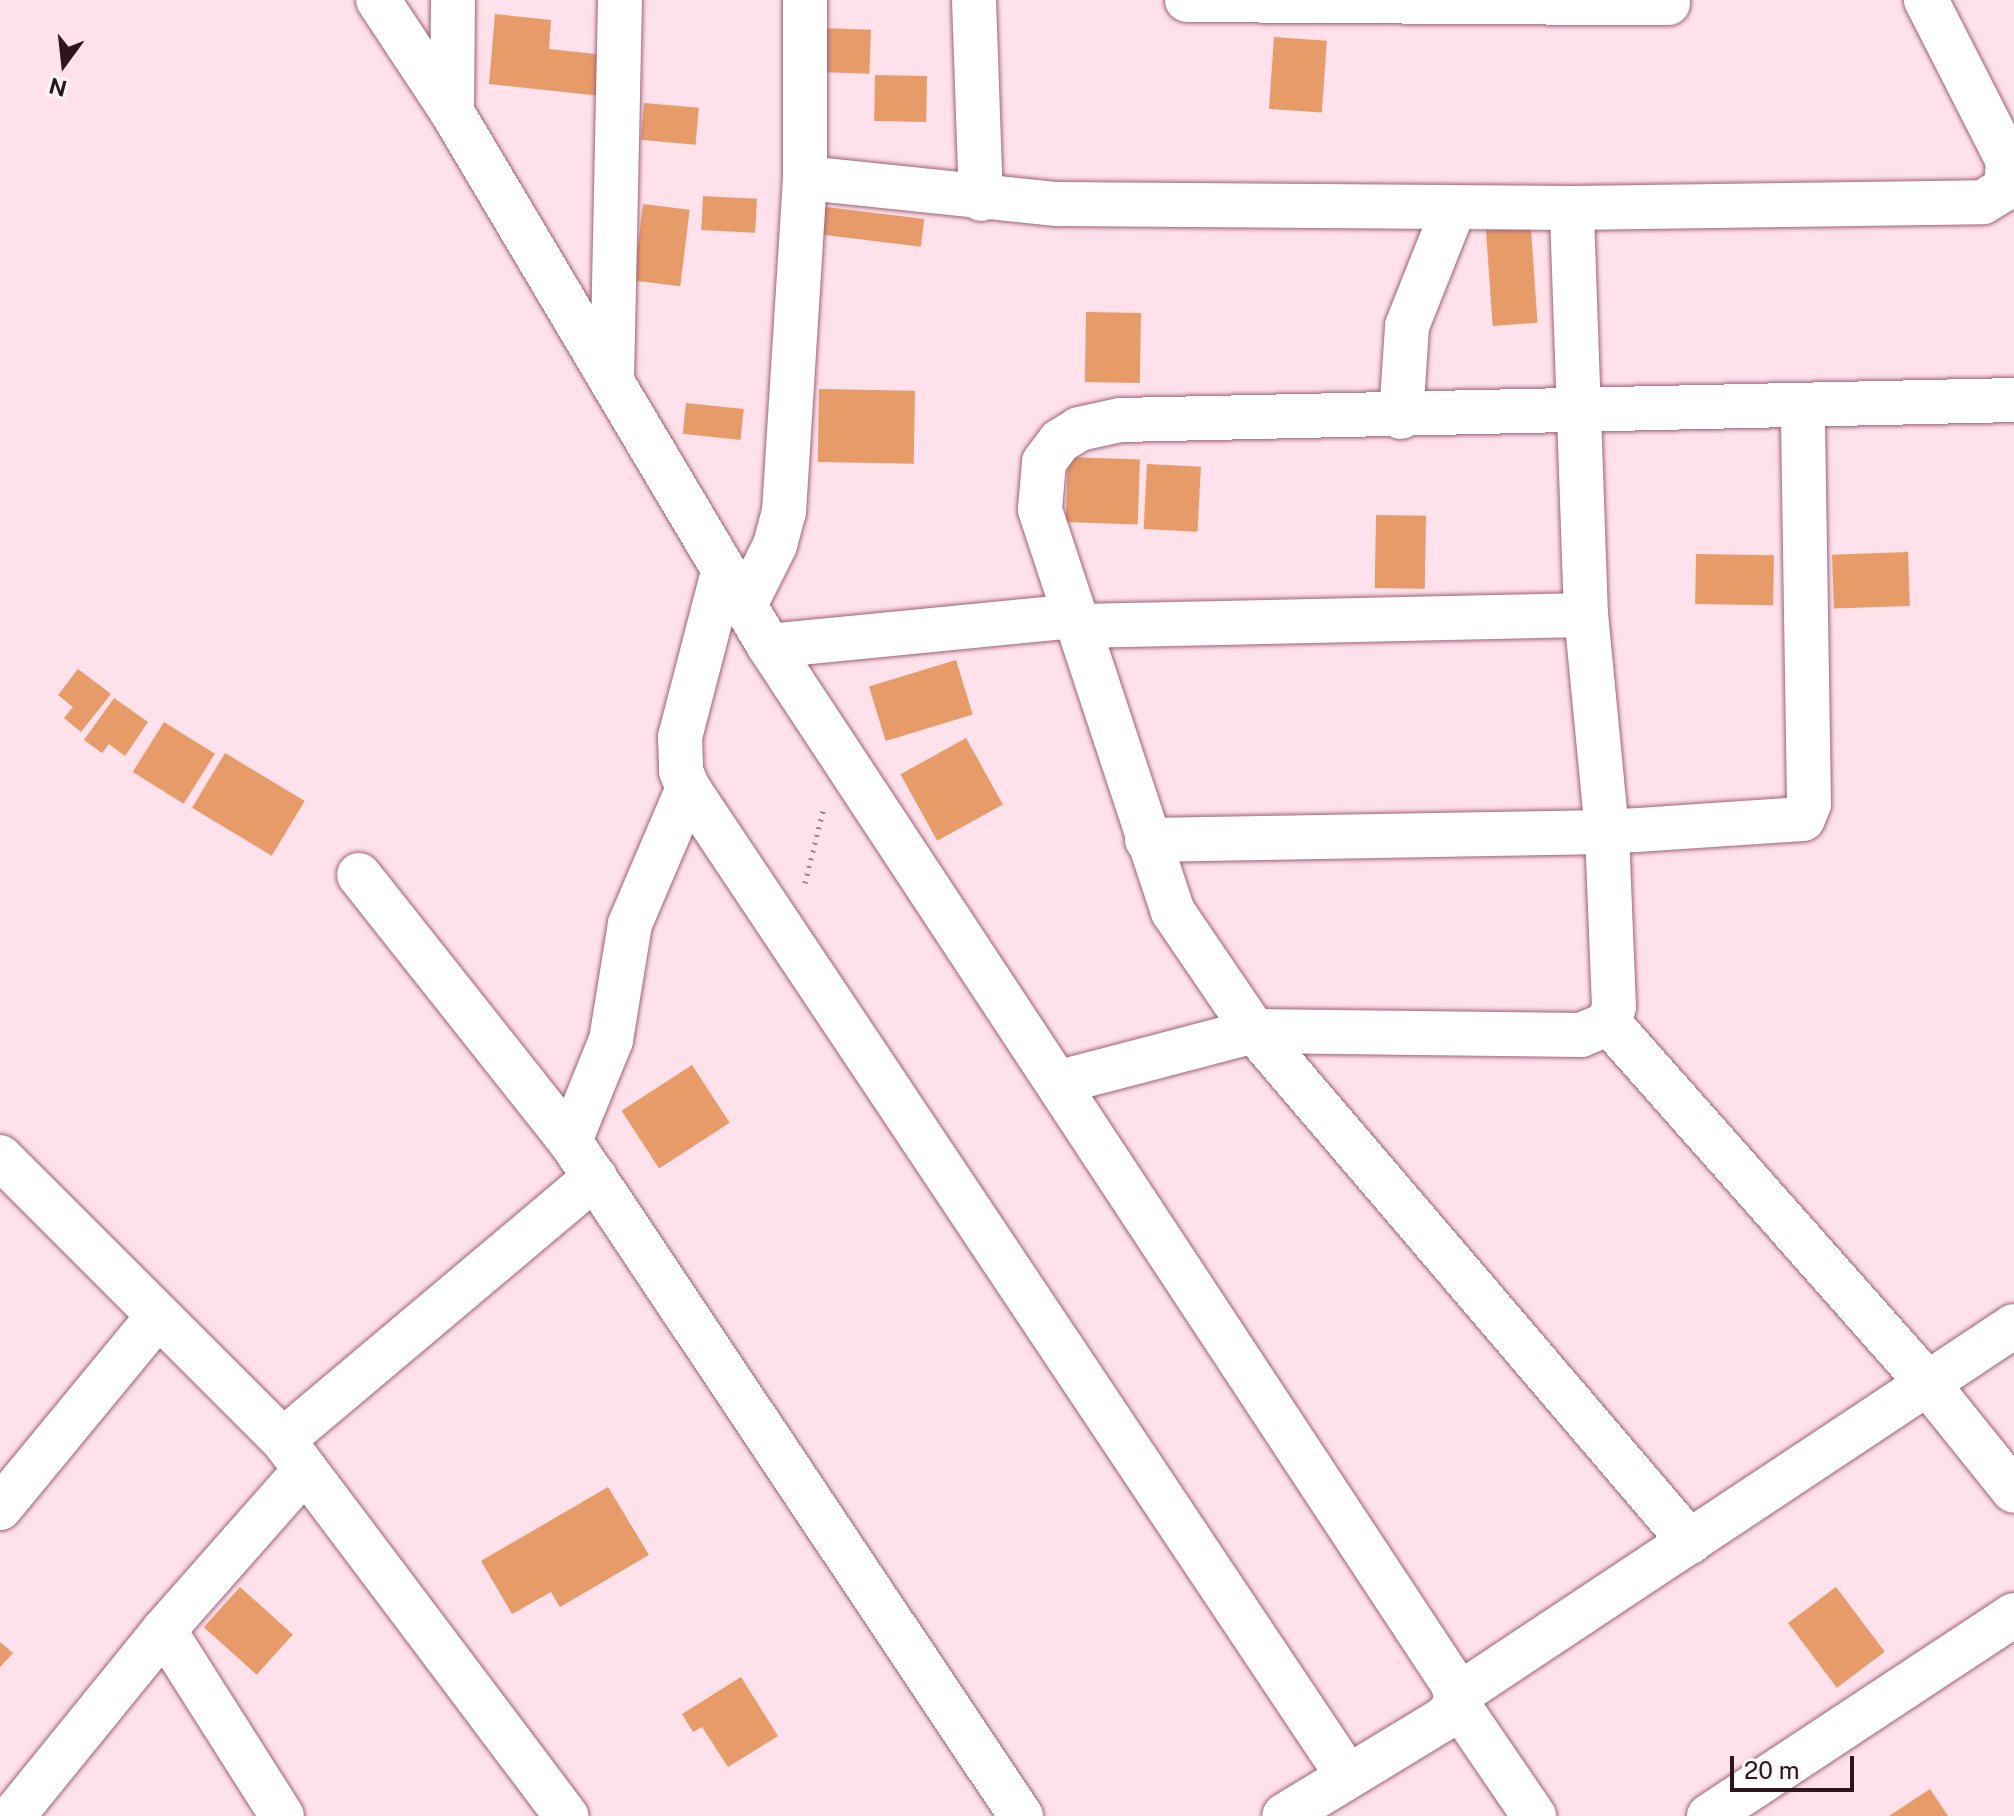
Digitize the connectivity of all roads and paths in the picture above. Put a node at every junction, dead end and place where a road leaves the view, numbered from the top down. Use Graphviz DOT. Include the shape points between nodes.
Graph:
graph roads {
  1 [pos="378,0"];
  2 [pos="453,0"];
  3 [pos="620,0"];
  4 [pos="805,0"];
  5 [pos="974,0"];
  6 [pos="1187,0"];
  7 [pos="1926,0"];
  8 [pos="1316,1"];
  9 [pos="1668,3"];
  10 [pos="452,112"];
  11 [pos="805,178"];
  12 [pos="981,199"];
  13 [pos="1454,208"];
  14 [pos="1572,208"];
  15 [pos="612,381"];
  16 [pos="2014,400"];
  17 [pos="1803,408"];
  18 [pos="1578,412"];
  19 [pos="1401,417"];
  20 [pos="733,590"];
  21 [pos="1586,615"];
  22 [pos="1076,621"];
  23 [pos="769,646"];
  24 [pos="840,748"];
  25 [pos="688,788"];
  26 [pos="1607,832"];
  27 [pos="1147,840"];
  28 [pos="359,875"];
  29 [pos="790,941"];
  30 [pos="1609,1023"];
  31 [pos="1254,1031"];
  32 [pos="1060,1082"];
  33 [pos="570,1141"];
  34 [pos="4,1170"];
  35 [pos="595,1177"];
  36 [pos="158,1316"];
  37 [pos="2014,1326"];
  38 [pos="1928,1384"];
  39 [pos="294,1455"];
  40 [pos="2014,1491"];
  41 [pos="0,1508"];
  42 [pos="1690,1542"];
  43 [pos="2014,1615"];
  44 [pos="164,1630"];
  45 [pos="1458,1699"];
  46 [pos="1347,1775"];
  47 [pos="13,1816"];
  48 [pos="282,1816"];
  49 [pos="566,1816"];
  50 [pos="1021,1816"];
  51 [pos="1284,1816"];
  52 [pos="1534,1816"];
  53 [pos="1709,1816"];
  1 -- 10 [label="street"];
  2 -- 10 [label="street"];
  3 -- 15 [label="street"];
  4 -- 11 [label="street"];
  5 -- 12 [label="street"];
  6 -- 8 [label="street"];
  7 -- 14 [label="street" via="2008,161 2006,188 1996,196 1983,202"];
  8 -- 9 [label="street"];
  10 -- 15 [label="street"];
  11 -- 12 [label="street"];
  11 -- 20 [label="street" via="784,512 775,545"];
  12 -- 13 [label="street"];
  13 -- 14 [label="street"];
  13 -- 19 [label="street" via="1407,326"];
  14 -- 18 [label="street"];
  15 -- 20 [label="street"];
  16 -- 17 [label="street"];
  17 -- 18 [label="street"];
  17 -- 26 [label="street" via="1809,804 1803,819"];
  18 -- 19 [label="street"];
  18 -- 21 [label="street"];
  19 -- 22 [label="street" via="1120,420 1079,429 1060,441 1044,462 1040,509"];
  20 -- 23 [label="street"];
  20 -- 25 [label="street" via="680,737 681,771"];
  21 -- 22 [label="street"];
  21 -- 26 [label="street"];
  22 -- 23 [label="street"];
  22 -- 27 [label="street"];
  23 -- 24 [label="street"];
  24 -- 29 [label="path"];
  24 -- 32 [label="street"];
  25 -- 29 [label="street"];
  25 -- 33 [label="street" via="630,924 611,1040"];
  26 -- 27 [label="street"];
  26 -- 30 [label="street" via="1614,1007"];
  27 -- 31 [label="street" via="1173,912"];
  28 -- 33 [label="street" via="482,1023"];
  29 -- 46 [label="street"];
  30 -- 31 [label="street" via="1581,1035"];
  30 -- 38 [label="street"];
  31 -- 32 [label="street"];
  31 -- 42 [label="street"];
  32 -- 45 [label="street"];
  33 -- 35 [label="street"];
  34 -- 36 [label="street"];
  35 -- 39 [label="street"];
  35 -- 50 [label="street"];
  36 -- 39 [label="street"];
  36 -- 41 [label="street"];
  37 -- 38 [label="street"];
  38 -- 40 [label="street"];
  38 -- 42 [label="street"];
  39 -- 44 [label="street"];
  39 -- 49 [label="street"];
  42 -- 45 [label="street"];
  43 -- 53 [label="street"];
  44 -- 47 [label="street"];
  44 -- 48 [label="street"];
  45 -- 46 [label="street" via="1445,1718"];
  45 -- 52 [label="street"];
  46 -- 51 [label="street"];
}
